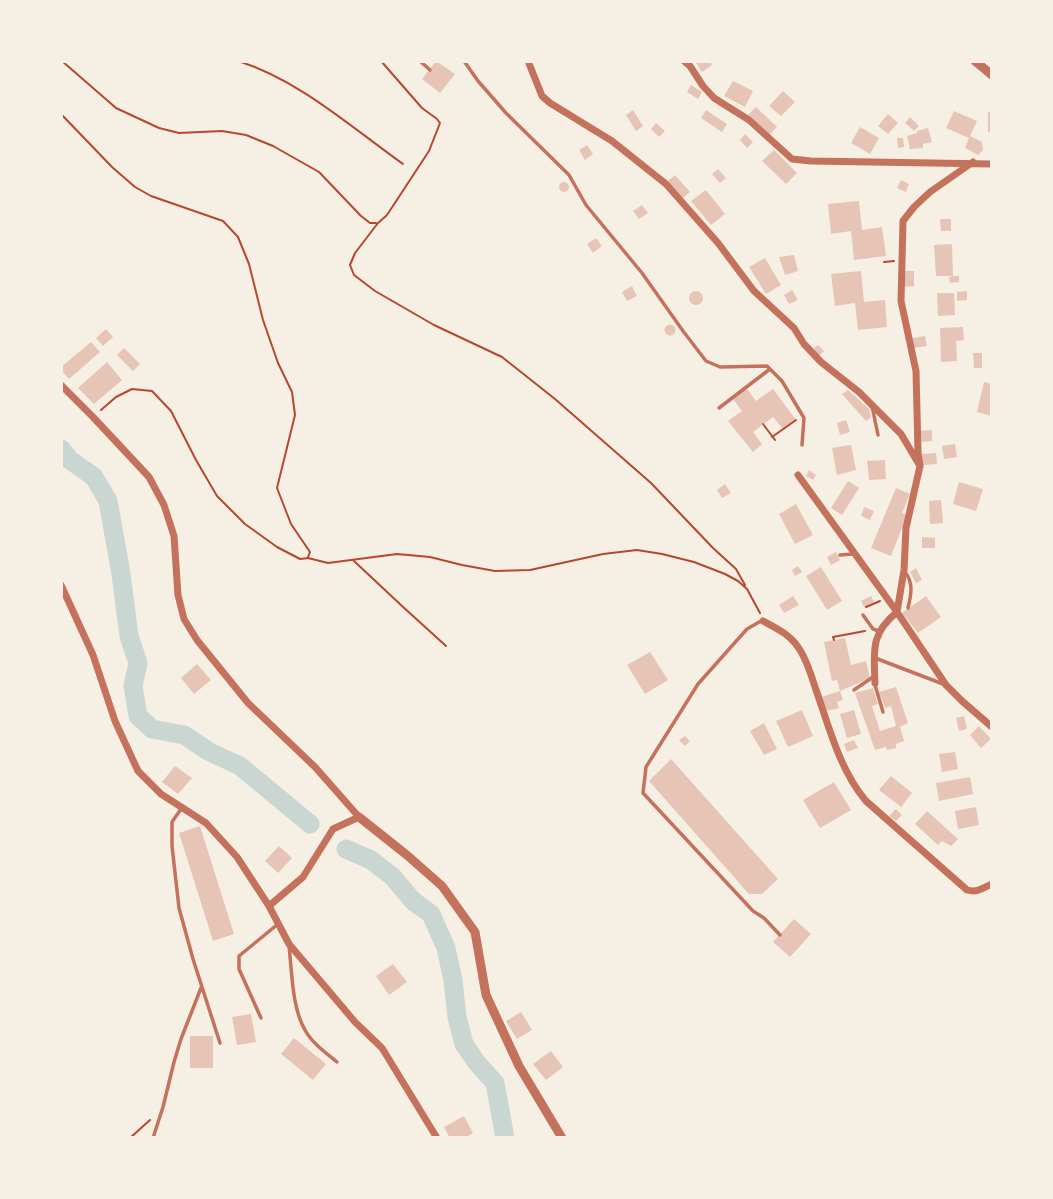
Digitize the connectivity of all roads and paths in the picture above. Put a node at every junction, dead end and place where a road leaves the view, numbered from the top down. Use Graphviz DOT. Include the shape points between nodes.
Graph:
graph roads {
  1 [pos="62,61"];
  2 [pos="237,61"];
  3 [pos="381,61"];
  4 [pos="420,61"];
  5 [pos="464,61"];
  6 [pos="528,61"];
  7 [pos="684,61"];
  8 [pos="975,61"];
  9 [pos="430,70"];
  10 [pos="992,75"];
  11 [pos="61,114"];
  12 [pos="973,162"];
  13 [pos="402,164"];
  14 [pos="992,164"];
  15 [pos="378,223"];
  16 [pos="770,369"];
  17 [pos="61,385"];
  18 [pos="872,404"];
  19 [pos="719,408"];
  20 [pos="803,415"];
  21 [pos="93,417"];
  22 [pos="763,425"];
  23 [pos="877,435"];
  24 [pos="772,437"];
  25 [pos="775,440"];
  26 [pos="802,445"];
  27 [pos="920,466"];
  28 [pos="798,475"];
  29 [pos="855,553"];
  30 [pos="840,555"];
  31 [pos="308,558"];
  32 [pos="353,561"];
  33 [pos="904,570"];
  34 [pos="61,585"];
  35 [pos="747,589"];
  36 [pos="887,598"];
  37 [pos="908,608"];
  38 [pos="897,612"];
  39 [pos="863,615"];
  40 [pos="763,621"];
  41 [pos="876,630"];
  42 [pos="834,640"];
  43 [pos="446,646"];
  44 [pos="873,657"];
  45 [pos="875,679"];
  46 [pos="946,685"];
  47 [pos="854,690"];
  48 [pos="883,712"];
  49 [pos="992,727"];
  50 [pos="182,807"];
  51 [pos="359,817"];
  52 [pos="992,884"];
  53 [pos="270,906"];
  54 [pos="278,924"];
  55 [pos="779,935"];
  56 [pos="289,944"];
  57 [pos="201,986"];
  58 [pos="261,1018"];
  59 [pos="220,1043"];
  60 [pos="337,1062"];
  61 [pos="163,1107"];
  62 [pos="130,1138"];
  63 [pos="153,1138"];
  64 [pos="437,1138"];
  65 [pos="562,1138"];
  1 -- 15 [label="path" via="116,108 159,128 179,133 222,131 273,146 319,172 361,216"];
  2 -- 13 [label="path" via="272,74 352,125"];
  3 -- 15 [label="path" via="440,123 429,151"];
  4 -- 9 [label="lane"];
  5 -- 16 [label="lane" via="506,113 569,175 586,205 706,361 720,367"];
  6 -- 18 [label="street" via="542,96 612,141 666,184 754,291 794,328 821,362"];
  7 -- 12 [label="street" via="714,98 749,120 792,159"];
  8 -- 10 [label="street"];
  11 -- 31 [label="path" via="135,187 222,221 237,237 292,392 295,415 277,488 290,524 310,552"];
  12 -- 14 [label="street"];
  12 -- 27 [label="street" via="930,192 903,221 901,302 916,371"];
  15 -- 35 [label="path" via="355,253 350,265 354,275 434,325 502,357 555,399 651,483 736,569"];
  16 -- 19 [label="lane"];
  16 -- 20 [label="lane"];
  17 -- 21 [label="street"];
  18 -- 23 [label="lane"];
  18 -- 27 [label="street" via="901,434"];
  20 -- 24 [label="path"];
  20 -- 26 [label="lane"];
  21 -- 31 [label="path" via="132,389 152,391 171,411 217,496 277,547 300,559"];
  21 -- 51 [label="street" via="149,477 164,505 173,537 177,595 197,640 248,703"];
  22 -- 24 [label="path"];
  24 -- 25 [label="path"];
  27 -- 33 [label="street" via="906,528"];
  28 -- 29 [label="street"];
  29 -- 30 [label="lane"];
  29 -- 36 [label="street"];
  31 -- 32 [label="path" via="328,563"];
  32 -- 35 [label="path" via="397,554 495,571 530,570 637,550 694,562"];
  32 -- 43 [label="path"];
  33 -- 37 [label="lane" via="911,579"];
  33 -- 38 [label="street"];
  34 -- 50 [label="street" via="138,771"];
  35 -- 40 [label="path"];
  36 -- 38 [label="street"];
  36 -- 39 [label="path" via="859,610"];
  38 -- 41 [label="street"];
  38 -- 46 [label="street"];
  39 -- 41 [label="lane"];
  40 -- 52 [label="street" via="785,633 799,648 846,773 866,801 967,890 974,892"];
  40 -- 55 [label="lane" via="747,629 698,684 646,767 643,793"];
  41 -- 42 [label="path"];
  41 -- 44 [label="street"];
  44 -- 45 [label="street"];
  44 -- 46 [label="lane"];
  45 -- 47 [label="lane"];
  45 -- 48 [label="lane"];
  46 -- 49 [label="street"];
  50 -- 53 [label="street" via="206,823 237,857"];
  50 -- 57 [label="lane" via="172,822 177,896"];
  51 -- 53 [label="street" via="332,830 303,877"];
  51 -- 65 [label="street" via="442,886 475,932 486,995 519,1066"];
  53 -- 54 [label="street"];
  54 -- 56 [label="street"];
  54 -- 58 [label="lane" via="239,956 239,969"];
  56 -- 60 [label="lane" via="305,1031"];
  56 -- 64 [label="street" via="382,1048"];
  57 -- 59 [label="lane"];
  57 -- 61 [label="lane"];
  61 -- 62 [label="path"];
  61 -- 63 [label="lane"];
}
